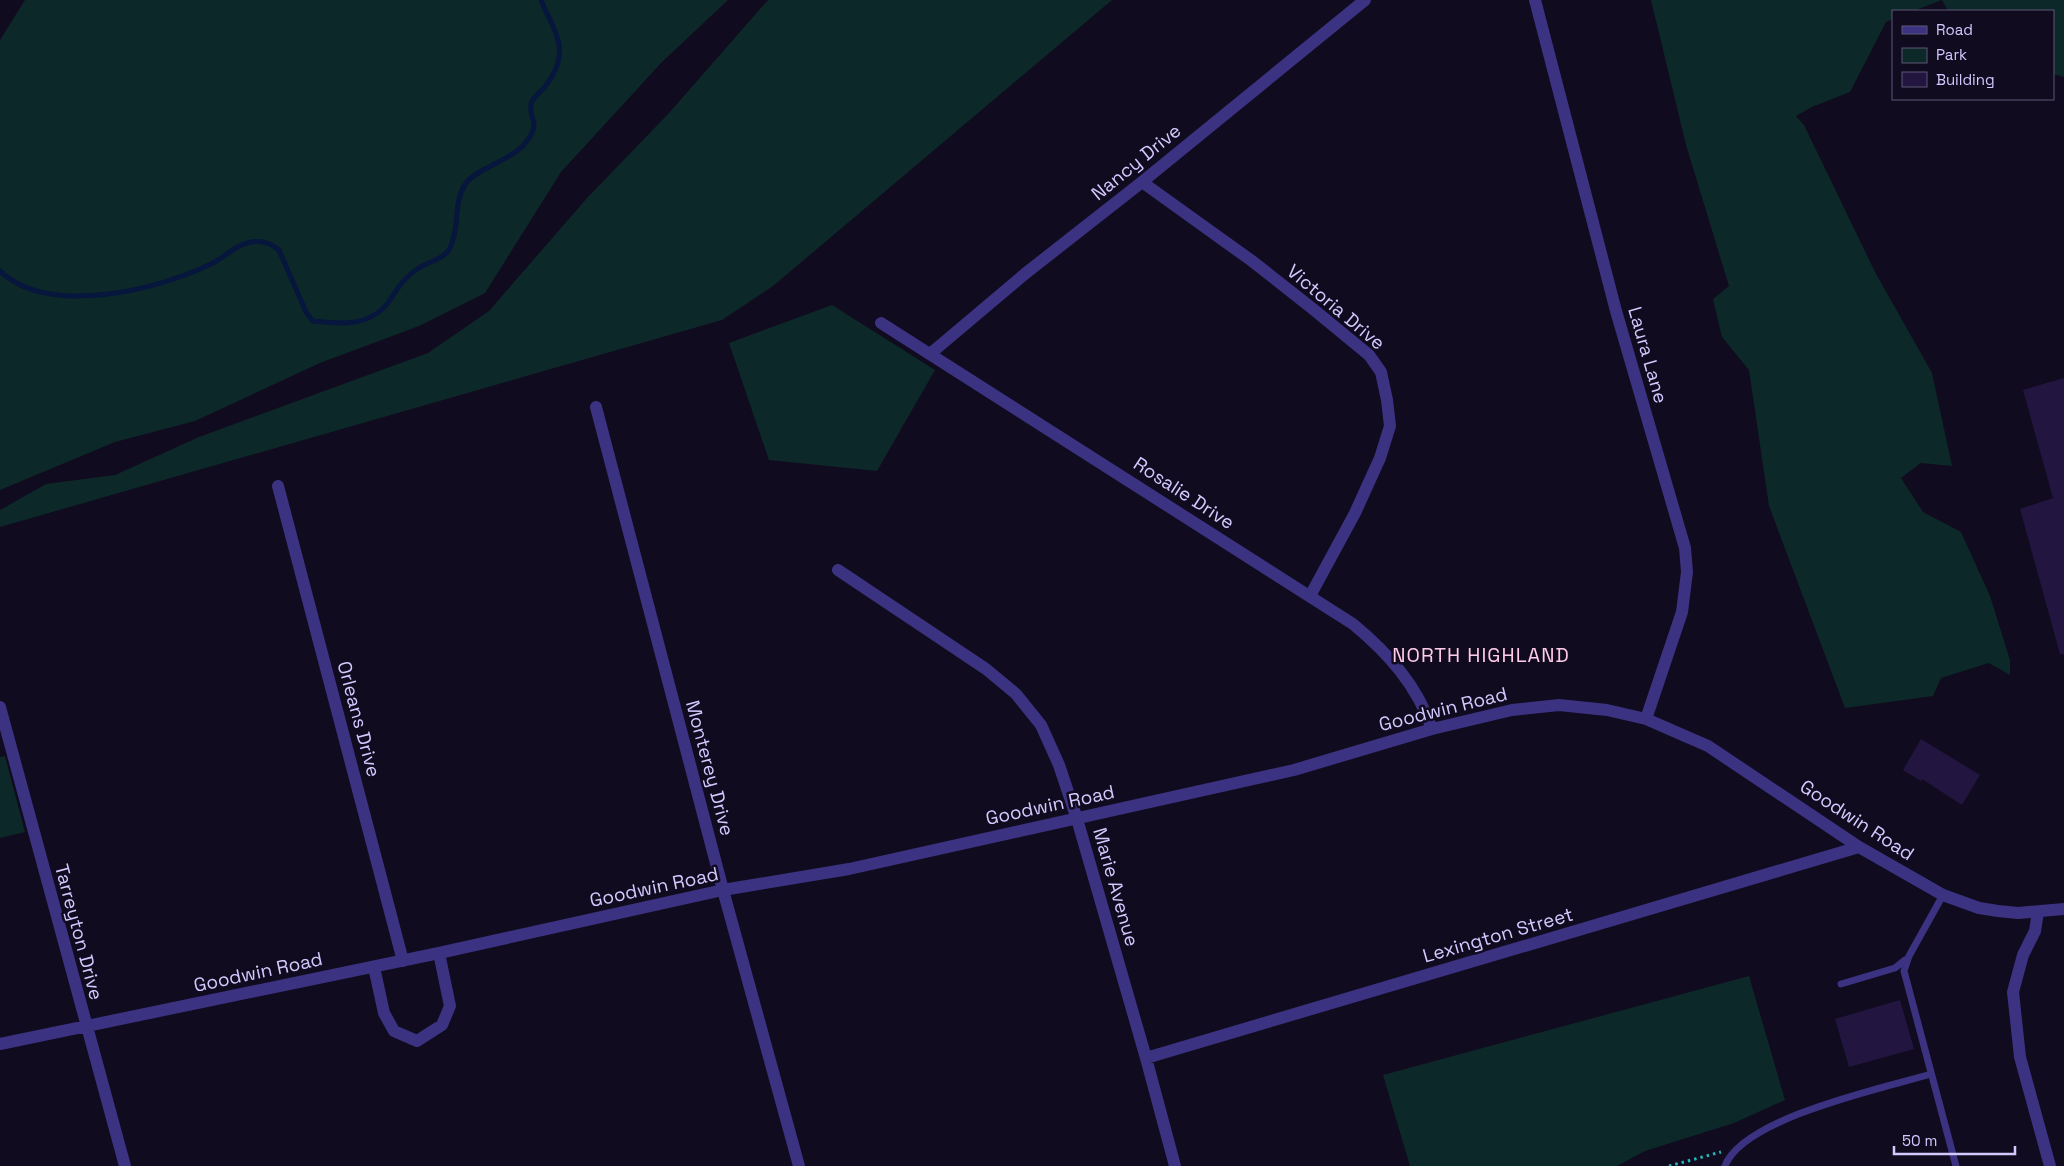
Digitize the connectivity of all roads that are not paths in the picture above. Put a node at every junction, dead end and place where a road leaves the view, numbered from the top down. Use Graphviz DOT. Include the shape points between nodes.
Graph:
graph roads {
  1 [pos="1365,0"];
  2 [pos="1535,0"];
  3 [pos="1142,182"];
  4 [pos="881,323"];
  5 [pos="930,354"];
  6 [pos="596,408"];
  7 [pos="278,486"];
  8 [pos="838,570"];
  9 [pos="1310,596"];
  10 [pos="0,706"];
  11 [pos="1646,719"];
  12 [pos="1432,728"];
  13 [pos="1076,819"];
  14 [pos="1860,848"];
  15 [pos="723,890"];
  16 [pos="1943,895"];
  17 [pos="2064,908"];
  18 [pos="2038,912"];
  19 [pos="439,954"];
  20 [pos="1908,956"];
  21 [pos="403,961"];
  22 [pos="374,966"];
  23 [pos="1841,984"];
  24 [pos="86,1028"];
  25 [pos="0,1044"];
  26 [pos="1146,1058"];
  27 [pos="1931,1074"];
  28 [pos="125,1166"];
  29 [pos="799,1166"];
  30 [pos="1175,1166"];
  31 [pos="1725,1166"];
  32 [pos="1956,1166"];
  33 [pos="2050,1166"];
  1 -- 3 [label="street, Nancy Drive"];
  2 -- 11 [label="street, Laura Lane" via="1616,311 1685,548 1687,579 1682,612"];
  3 -- 5 [label="street, Nancy Drive"];
  3 -- 9 [label="street, Victoria Drive" via="1313,309 1369,355 1381,372 1390,426 1380,458 1355,513"];
  4 -- 5 [label="street, Rosalie Drive"];
  5 -- 9 [label="street, Rosalie Drive"];
  6 -- 15 [label="street, Monterey Drive"];
  7 -- 21 [label="street, Orleans Drive"];
  8 -- 13 [label="street, Marie Avenue" via="986,669 1016,694 1040,725 1058,765"];
  9 -- 12 [label="street, Rosalie Drive" via="1380,646 1424,706"];
  10 -- 24 [label="street, Tarreyton Drive"];
  11 -- 12 [label="street, Goodwin Road" via="1560,705 1512,710"];
  11 -- 14 [label="street, Goodwin Road" via="1708,746"];
  12 -- 13 [label="street, Goodwin Road" via="1294,770"];
  13 -- 15 [label="street, Goodwin Road" via="848,869"];
  13 -- 26 [label="street, Marie Avenue"];
  14 -- 16 [label="street, Goodwin Road"];
  14 -- 26 [label="street, Lexington Street"];
  15 -- 19 [label="street, Goodwin Road"];
  15 -- 29 [label="street, Monterey Drive"];
  16 -- 18 [label="street, Goodwin Road" via="1979,908"];
  16 -- 20 [label="lane"];
  17 -- 18 [label="street, Goodwin Road"];
  18 -- 33 [label="street" via="2036,931 2023,955 2013,992 2020,1057"];
  19 -- 21 [label="street, Goodwin Road"];
  19 -- 22 [label="street" via="450,1006 442,1026 417,1041 394,1031 384,1013"];
  20 -- 23 [label="lane" via="1895,968"];
  20 -- 27 [label="lane" via="1904,965 1905,980"];
  21 -- 22 [label="street, Goodwin Road"];
  22 -- 24 [label="street, Goodwin Road"];
  24 -- 25 [label="street, Goodwin Road"];
  24 -- 28 [label="street, Tarreyton Drive"];
  26 -- 30 [label="street, Marie Avenue"];
  27 -- 31 [label="lane" via="1784,1119 1739,1147"];
  27 -- 32 [label="lane"];
}
